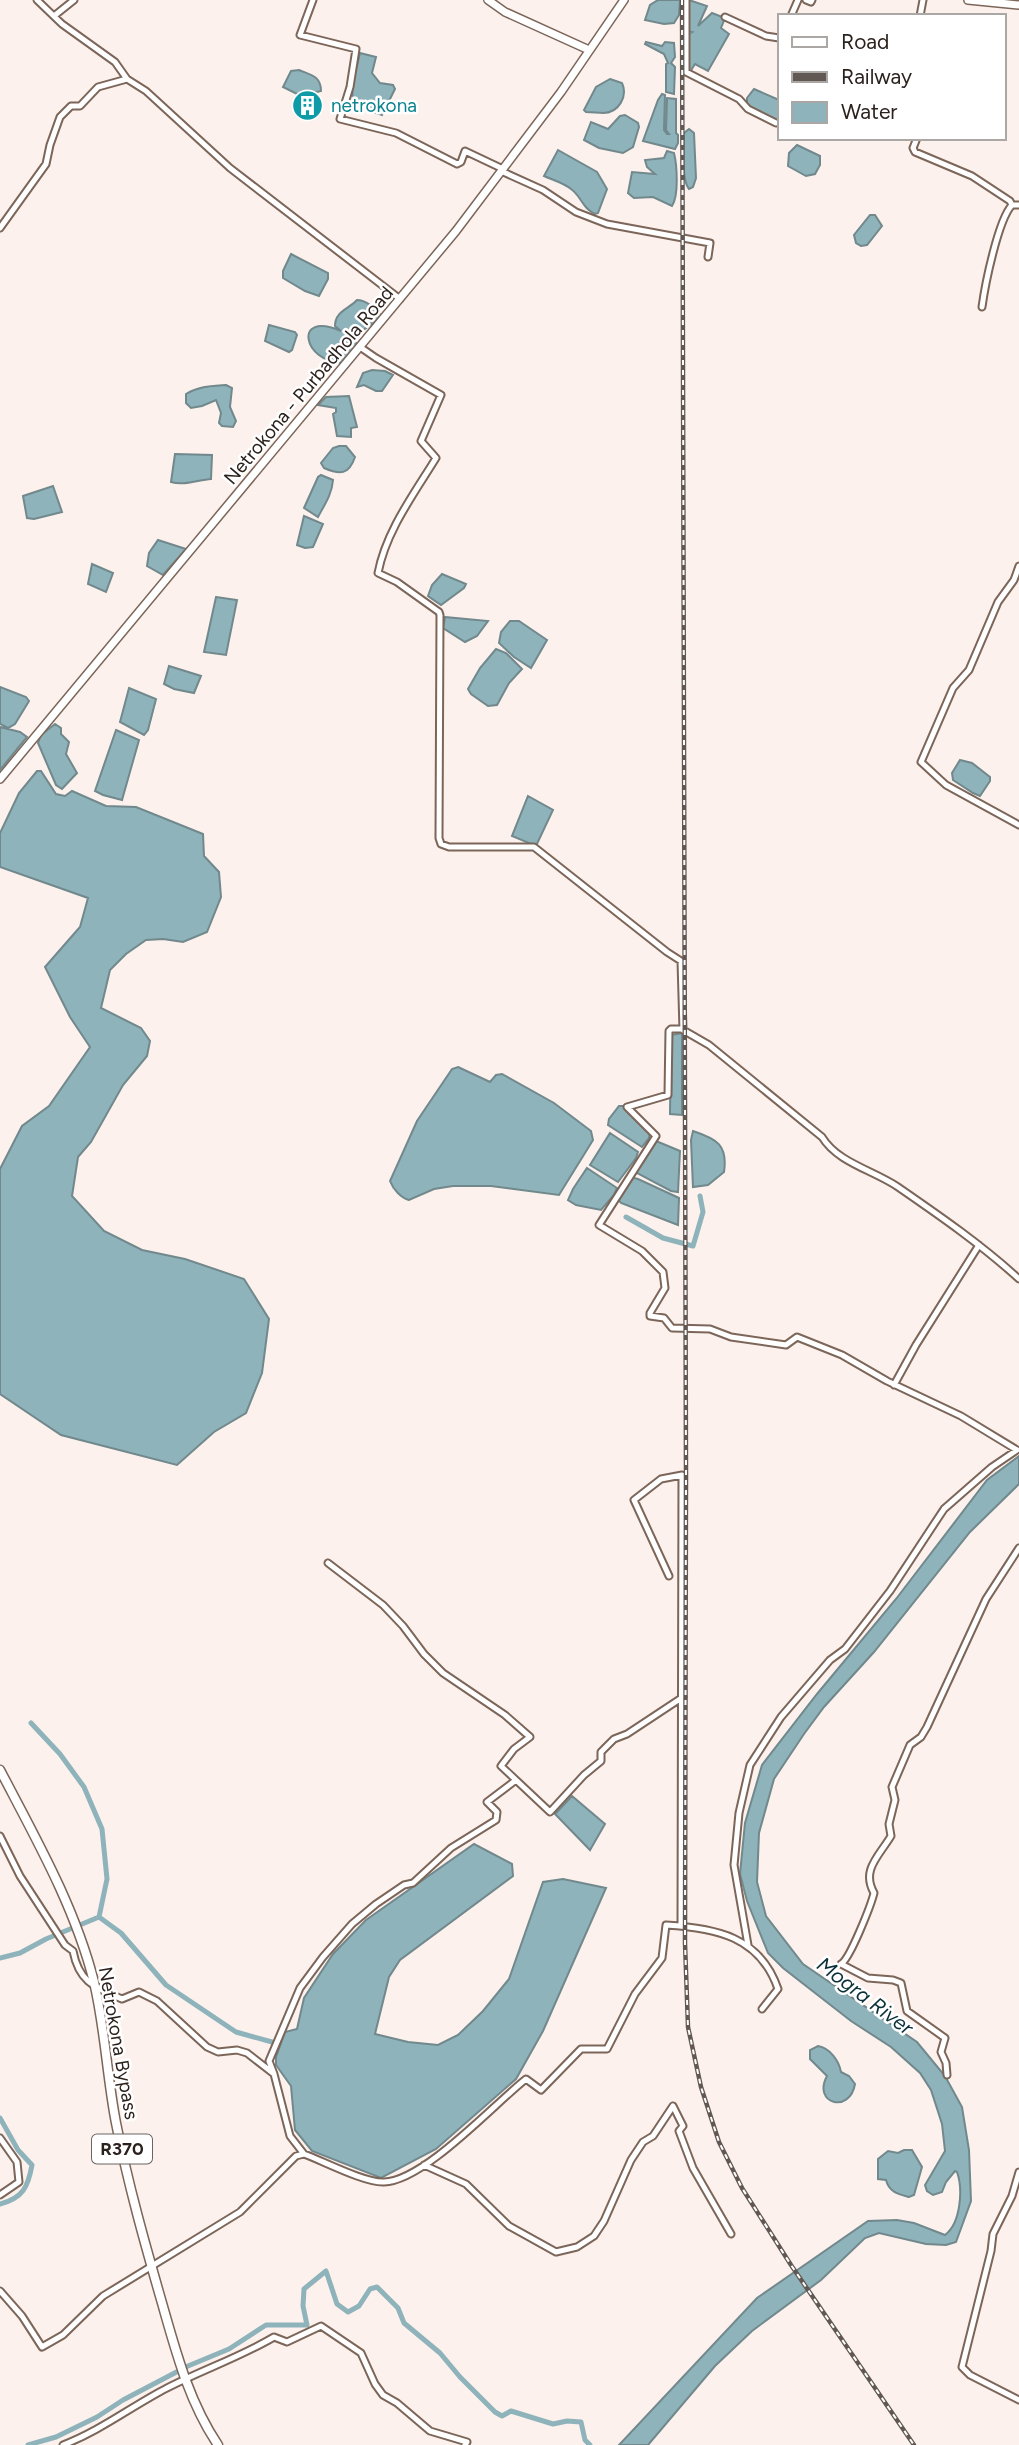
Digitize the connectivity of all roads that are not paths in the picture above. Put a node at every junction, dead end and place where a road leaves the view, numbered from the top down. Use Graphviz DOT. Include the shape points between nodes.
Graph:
graph roads {
  1 [pos="37,0"];
  2 [pos="74,0"];
  3 [pos="313,0"];
  4 [pos="488,0"];
  5 [pos="624,0"];
  6 [pos="686,0"];
  7 [pos="806,0"];
  8 [pos="812,0"];
  9 [pos="968,0"];
  10 [pos="1019,5"];
  11 [pos="54,16"];
  12 [pos="725,17"];
  13 [pos="778,38"];
  14 [pos="589,50"];
  15 [pos="127,79"];
  16 [pos="776,123"];
  17 [pos="916,140"];
  18 [pos="502,170"];
  19 [pos="1016,205"];
  20 [pos="0,228"];
  21 [pos="708,257"];
  22 [pos="400,299"];
  23 [pos="982,307"];
  24 [pos="360,347"];
  25 [pos="1019,566"];
  26 [pos="0,779"];
  27 [pos="1019,825"];
  28 [pos="683,1029"];
  29 [pos="979,1245"];
  30 [pos="1019,1279"];
  31 [pos="894,1385"];
  32 [pos="1019,1548"];
  33 [pos="328,1563"];
  34 [pos="669,1576"];
  35 [pos="683,1697"];
  36 [pos="0,1770"];
  37 [pos="516,1780"];
  38 [pos="0,1836"];
  39 [pos="681,1926"];
  40 [pos="748,1945"];
  41 [pos="95,1986"];
  42 [pos="762,2009"];
  43 [pos="274,2074"];
  44 [pos="947,2075"];
  45 [pos="0,2138"];
  46 [pos="304,2154"];
  47 [pos="424,2165"];
  48 [pos="1019,2172"];
  49 [pos="0,2195"];
  50 [pos="731,2234"];
  51 [pos="151,2266"];
  52 [pos="0,2291"];
  53 [pos="185,2379"];
  54 [pos="1019,2400"];
  55 [pos="64,2445"];
  56 [pos="218,2445"];
  57 [pos="466,2445"];
  1 -- 11 [label="street"];
  2 -- 11 [label="street"];
  3 -- 18 [label="street" via="300,35 356,49 340,119 396,133 457,164 465,151"];
  4 -- 14 [label="main road"];
  5 -- 14 [label="main road, Netrokona - Purbadhola Road"];
  6 -- 16 [label="street" via="686,72"];
  7 -- 8 [label="street"];
  9 -- 10 [label="main road"];
  11 -- 15 [label="street" via="115,62"];
  12 -- 13 [label="street"];
  14 -- 18 [label="main road, Netrokona - Purbadhola Road"];
  15 -- 20 [label="street" via="98,86 80,106 72,106 60,117 46,164"];
  15 -- 22 [label="street" via="230,169"];
  17 -- 19 [label="street" via="915,152 972,176"];
  18 -- 21 [label="street" via="576,212 607,224 710,243"];
  18 -- 22 [label="main road, Netrokona - Purbadhola Road"];
  19 -- 23 [label="street" via="1000,225"];
  22 -- 24 [label="main road, Netrokona - Purbadhola Road"];
  24 -- 26 [label="main road, Netrokona - Purbadhola Road"];
  24 -- 28 [label="street" via="441,395 421,441 436,458 393,531 378,572 440,615 440,841 449,847 534,847 680,959"];
  25 -- 27 [label="street" via="969,670 951,691 921,762 946,785"];
  28 -- 29 [label="street" via="822,1137 833,1152 895,1185"];
  28 -- 31 [label="street" via="669,1031 668,1095 627,1107 656,1136 599,1225 642,1251 663,1272 665,1288 650,1316 664,1318 672,1328 710,1329 731,1337 786,1345 797,1337 842,1355"];
  29 -- 30 [label="street"];
  29 -- 31 [label="street"];
  31 -- 40 [label="street" via="961,1416 1017,1450 944,1509 890,1591 845,1649 781,1717 750,1765 734,1866"];
  32 -- 44 [label="street" via="986,1598 927,1727 902,1759 892,1787 891,1836 870,1868 868,1882 874,1893 869,1912 848,1960 841,1964 868,1978 901,1983 908,2011 945,2038 941,2053"];
  33 -- 37 [label="street" via="383,1605 443,1673 530,1737 501,1766"];
  34 -- 35 [label="street" via="634,1500 662,1479 682,1475"];
  35 -- 37 [label="street" via="614,1739 601,1752 601,1761 550,1812"];
  35 -- 39 [label="street"];
  36 -- 41 [label="main road, Netrokona Bypass / R370" via="72,1916"];
  37 -- 43 [label="street" via="487,1802 497,1812 496,1821 451,1848 414,1883 376,1904 323,1957 300,1988 284,2025 269,2062"];
  38 -- 41 [label="street" via="53,1928 73,1951 76,1968"];
  39 -- 40 [label="street" via="724,1933"];
  39 -- 47 [label="street" via="666,1925 662,1958 635,1994 607,2049 581,2049 541,2090 526,2079"];
  40 -- 42 [label="street" via="778,1989"];
  41 -- 43 [label="street" via="122,1999 139,1992 157,2001 206,2047 247,2053"];
  41 -- 51 [label="main road, Netrokona Bypass / R370" via="116,2123"];
  43 -- 46 [label="street" via="290,2136"];
  45 -- 49 [label="street" via="18,2162 19,2182"];
  46 -- 47 [label="street" via="385,2182"];
  46 -- 51 [label="street" via="296,2156 240,2212"];
  47 -- 50 [label="street" via="466,2184 509,2226 556,2252 594,2236 631,2160 673,2106 693,2168"];
  48 -- 54 [label="street" via="993,2234 962,2367"];
  51 -- 52 [label="street" via="103,2296 63,2335 42,2347"];
  51 -- 53 [label="main road, Netrokona Bypass / R370"];
  53 -- 55 [label="street"];
  53 -- 56 [label="main road"];
  53 -- 57 [label="street" via="274,2337 287,2342 321,2326 361,2353 383,2395 430,2431"];
}
